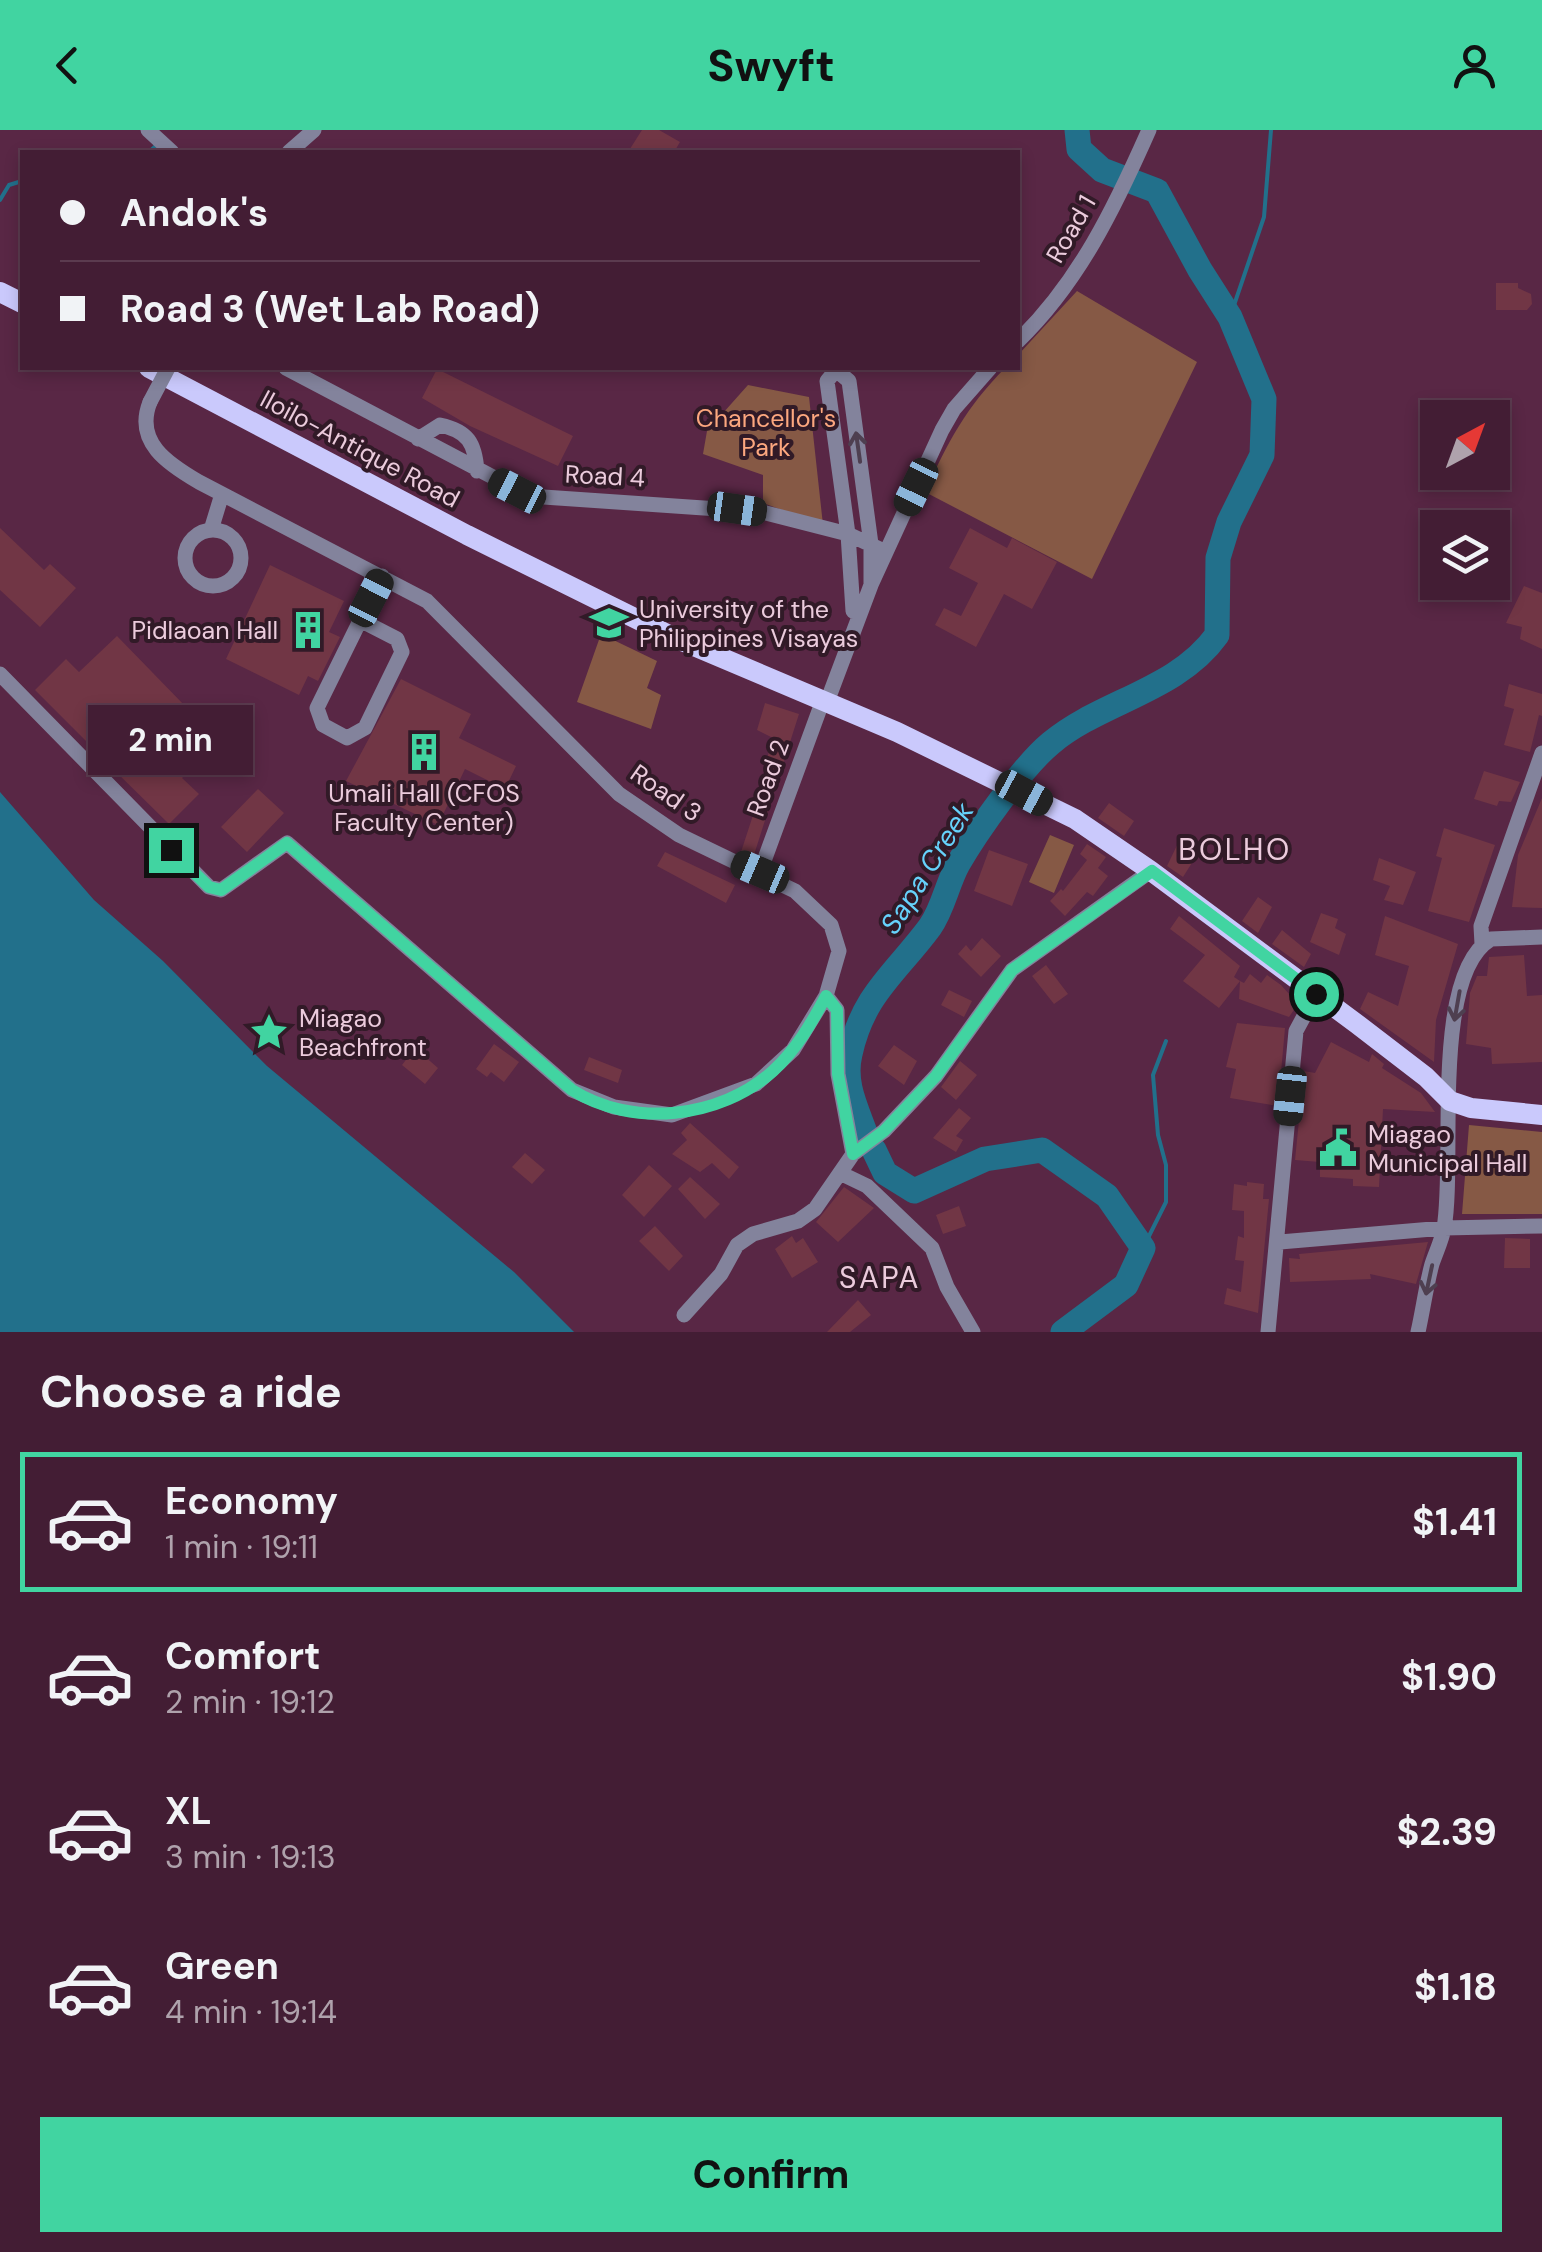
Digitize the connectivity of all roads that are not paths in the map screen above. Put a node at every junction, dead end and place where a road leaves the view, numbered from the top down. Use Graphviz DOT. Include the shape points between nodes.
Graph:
graph roads {
  1 [pos="314,130"];
  2 [pos="1149,130"];
  3 [pos="291,150"];
  4 [pos="1020,339"];
  5 [pos="154,370"];
  6 [pos="167,370"];
  7 [pos="290,370"];
  8 [pos="988,370"];
  9 [pos="418,439"];
  10 [pos="478,471"];
  11 [pos="222,494"];
  12 [pos="210,530"];
  13 [pos="848,534"];
  14 [pos="879,548"];
  15 [pos="382,576"];
  16 [pos="870,577"];
  17 [pos="853,610"];
  18 [pos="360,620"];
  19 [pos="0,674"];
  20 [pos="823,700"];
  21 [pos="1542,753"];
  22 [pos="1537,782"];
  23 [pos="1152,871"];
  24 [pos="760,872"];
  25 [pos="1542,937"];
  26 [pos="1486,942"];
  27 [pos="1316,994"];
  28 [pos="826,996"];
  29 [pos="1446,1090"];
  30 [pos="1542,1104"];
  31 [pos="1542,1114"];
  32 [pos="853,1154"];
  33 [pos="842,1174"];
  34 [pos="1542,1226"];
  35 [pos="1444,1228"];
  36 [pos="1280,1242"];
  37 [pos="684,1314"];
  38 [pos="973,1332"];
  39 [pos="1268,1332"];
  40 [pos="1418,1332"];
  1 -- 3 [label="street"];
  2 -- 4 [label="street, Road 1" via="1074,277"];
  5 -- 20 [label="main road, Iloilo-Antique Road" via="675,638"];
  6 -- 11 [label="street, Road 3, bridge" via="145,422 155,450"];
  7 -- 9 [label="street, Road 4"];
  8 -- 14 [label="street" via="954,408"];
  9 -- 10 [label="street, Road 4"];
  9 -- 10 [label="street" via="440,425 466,435 476,448"];
  10 -- 13 [label="street, Road 4" via="529,496 737,509"];
  11 -- 12 [label="street"];
  11 -- 15 [label="street, Road 3"];
  13 -- 14 [label="street, Road 4"];
  14 -- 13 [label="street, one-way" via="849,380 836,370 827,381"];
  13 -- 17 [label="street"];
  14 -- 16 [label="street"];
  15 -- 18 [label="street"];
  15 -- 24 [label="street, Road 3" via="427,601 641,811 694,844"];
  16 -- 17 [label="street"];
  16 -- 20 [label="street"];
  17 -- 20 [label="street"];
  18 -- 18 [label="street" via="317,708 323,726 348,738 364,728 402,652 397,639"];
  19 -- 28 [label="street, Road 3" via="209,887 221,890 287,843 572,1090 614,1107 672,1115 756,1084 792,1050"];
  20 -- 23 [label="main road, Iloilo-Antique Road" via="992,776"];
  20 -- 24 [label="street, Road 2"];
  21 -- 22 [label="street"];
  22 -- 26 [label="street" via="1481,926"];
  23 -- 27 [label="main road, Iloilo-Antique Road"];
  23 -- 32 [label="street" via="1012,970 936,1076"];
  24 -- 28 [label="street, Road 3" via="814,905 831,925 839,952"];
  25 -- 26 [label="street"];
  26 -- 29 [label="street, one-way" via="1461,983"];
  27 -- 29 [label="main road, Iloilo-Antique Road"];
  27 -- 36 [label="street" via="1296,1031"];
  28 -- 32 [label="street" via="837,1010 838,1074"];
  29 -- 30 [label="main road"];
  29 -- 31 [label="main road" via="1471,1108"];
  29 -- 35 [label="street" via="1450,1165"];
  32 -- 33 [label="street"];
  33 -- 37 [label="street" via="798,1221 737,1244 721,1274"];
  33 -- 38 [label="street" via="867,1186 932,1248"];
  34 -- 35 [label="street"];
  35 -- 36 [label="street"];
  35 -- 40 [label="street, one-way"];
  36 -- 39 [label="street"];
}
